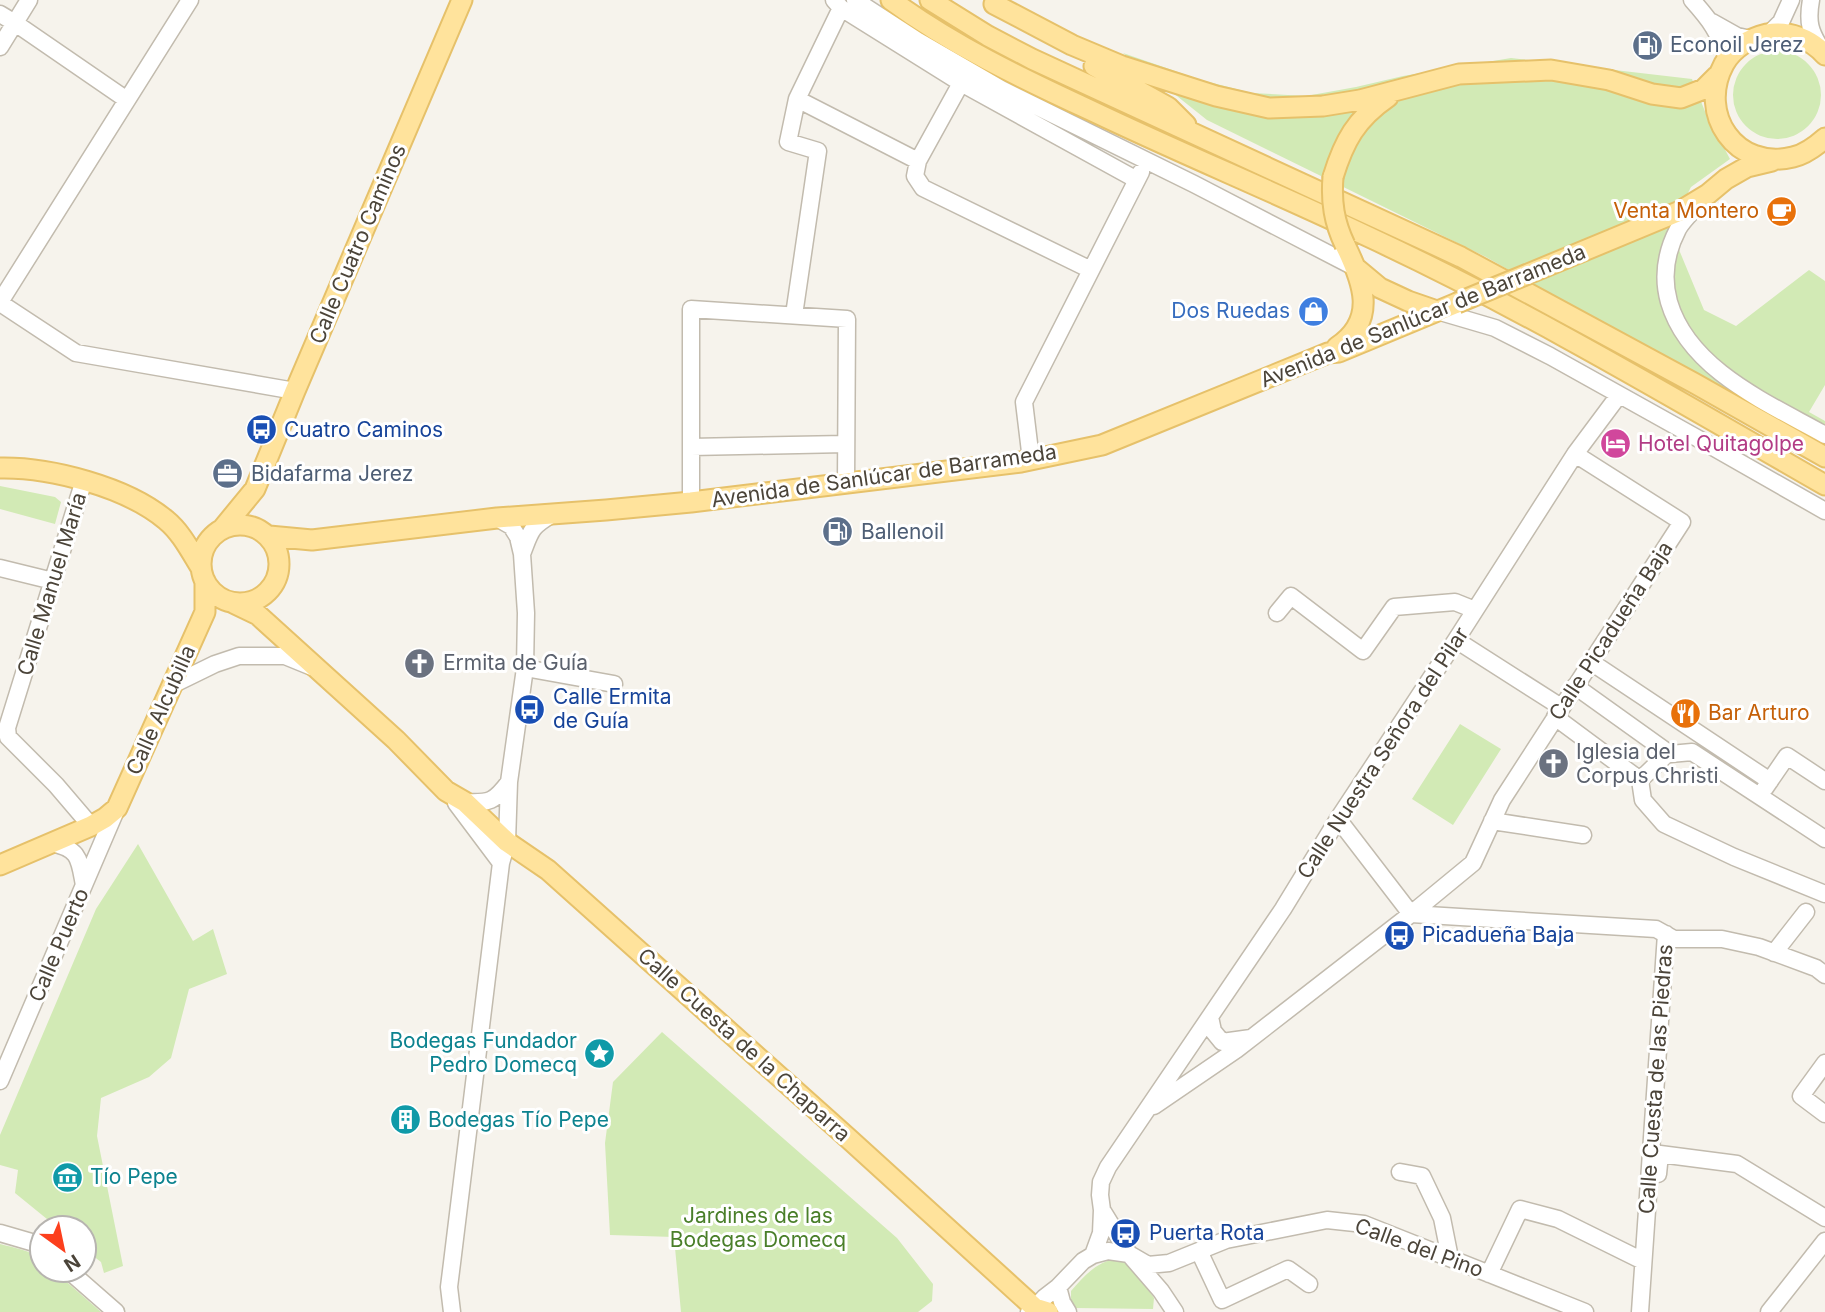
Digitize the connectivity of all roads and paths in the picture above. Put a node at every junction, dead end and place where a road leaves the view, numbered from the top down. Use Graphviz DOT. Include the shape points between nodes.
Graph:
graph roads {
  1 [pos="29,0"];
  2 [pos="190,0"];
  3 [pos="462,0"];
  4 [pos="891,0"];
  5 [pos="930,0"];
  6 [pos="1692,0"];
  7 [pos="1791,0"];
  8 [pos="1811,0"];
  9 [pos="991,2"];
  10 [pos="843,3"];
  11 [pos="0,14"];
  12 [pos="1711,21"];
  13 [pos="15,23"];
  14 [pos="1760,36"];
  15 [pos="0,47"];
  16 [pos="1824,54"];
  17 [pos="1722,67"];
  18 [pos="961,83"];
  19 [pos="1401,89"];
  20 [pos="797,99"];
  21 [pos="127,100"];
  22 [pos="1195,133"];
  23 [pos="1821,144"];
  24 [pos="1776,160"];
  25 [pos="1146,161"];
  26 [pos="918,162"];
  27 [pos="1137,180"];
  28 [pos="1707,194"];
  29 [pos="1356,268"];
  30 [pos="1091,270"];
  31 [pos="0,303"];
  32 [pos="1437,311"];
  33 [pos="794,315"];
  34 [pos="1328,353"];
  35 [pos="295,391"];
  36 [pos="1619,395"];
  37 [pos="1825,435"];
  38 [pos="846,444"];
  39 [pos="691,447"];
  40 [pos="1575,454"];
  41 [pos="1825,457"];
  42 [pos="1031,460"];
  43 [pos="5,463"];
  44 [pos="83,480"];
  45 [pos="846,484"];
  46 [pos="1825,485"];
  47 [pos="256,489"];
  48 [pos="691,502"];
  49 [pos="1825,511"];
  50 [pos="553,513"];
  51 [pos="497,518"];
  52 [pos="169,522"];
  53 [pos="218,532"];
  54 [pos="263,532"];
  55 [pos="522,554"];
  56 [pos="0,568"];
  57 [pos="203,575"];
  58 [pos="52,581"];
  59 [pos="228,601"];
  60 [pos="1475,610"];
  61 [pos="205,612"];
  62 [pos="1277,613"];
  63 [pos="1456,640"];
  64 [pos="1591,662"];
  65 [pos="525,668"];
  66 [pos="319,669"];
  67 [pos="614,684"];
  68 [pos="172,685"];
  69 [pos="1575,686"];
  70 [pos="1558,712"];
  71 [pos="4,729"];
  72 [pos="1670,754"];
  73 [pos="1640,780"];
  74 [pos="1770,780"];
  75 [pos="1825,781"];
  76 [pos="509,782"];
  77 [pos="446,791"];
  78 [pos="1760,796"];
  79 [pos="465,802"];
  80 [pos="117,808"];
  81 [pos="1338,819"];
  82 [pos="1492,821"];
  83 [pos="91,826"];
  84 [pos="1583,835"];
  85 [pos="1825,839"];
  86 [pos="507,842"];
  87 [pos="51,843"];
  88 [pos="501,863"];
  89 [pos="0,865"];
  90 [pos="84,885"];
  91 [pos="1825,894"];
  92 [pos="1806,912"];
  93 [pos="1411,914"];
  94 [pos="1666,934"];
  95 [pos="1774,953"];
  96 [pos="1825,975"];
  97 [pos="1210,1017"];
  98 [pos="1252,1038"];
  99 [pos="1825,1063"];
  100 [pos="0,1081"];
  101 [pos="1146,1111"];
  102 [pos="1825,1114"];
  103 [pos="1400,1171"];
  104 [pos="1102,1210"];
  105 [pos="1825,1217"];
  106 [pos="0,1233"];
  107 [pos="28,1241"];
  108 [pos="1825,1241"];
  109 [pos="1199,1251"];
  110 [pos="1129,1254"];
  111 [pos="1093,1255"];
  112 [pos="1450,1258"];
  113 [pos="1643,1261"];
  114 [pos="1169,1263"];
  115 [pos="1489,1274"];
  116 [pos="1642,1283"];
  117 [pos="84,1284"];
  118 [pos="1309,1284"];
  119 [pos="1058,1287"];
  120 [pos="1161,1291"];
  121 [pos="1037,1311"];
  122 [pos="116,1312"];
  123 [pos="452,1312"];
  124 [pos="1068,1312"];
  125 [pos="1161,1312"];
  126 [pos="1175,1312"];
  127 [pos="1586,1312"];
  128 [pos="1640,1312"];
  129 [pos="1769,1312"];
  1 -- 13 [label="street"];
  2 -- 21 [label="street"];
  3 -- 35 [label="main road, Calle Cuatro Caminos"];
  4 -- 46 [label="main road" via="934,30 1025,80 1451,277"];
  5 -- 22 [label="main road" via="1032,59"];
  6 -- 12 [label="street"];
  7 -- 14 [label="street" via="1781,22"];
  8 -- 16 [label="street" via="1809,24"];
  9 -- 19 [label="main road" via="1122,66 1269,108 1323,106"];
  9 -- 22 [label="main road" via="1029,30 1168,107"];
  10 -- 18 [label="street"];
  10 -- 20 [label="street"];
  10 -- 25 [label="street"];
  11 -- 13 [label="street"];
  12 -- 14 [label="street" via="1737,36"];
  12 -- 17 [label="street" via="1723,45"];
  13 -- 15 [label="street"];
  13 -- 21 [label="street"];
  14 -- 16 [label="main road" via="1783,33 1798,37"];
  14 -- 17 [label="main road" via="1738,47"];
  17 -- 19 [label="main road" via="1704,89 1681,98 1551,70 1459,74"];
  17 -- 24 [label="main road" via="1714,93 1721,126 1744,150"];
  18 -- 26 [label="street"];
  18 -- 27 [label="street"];
  19 -- 29 [label="main road, bridge" via="1372,108 1353,130 1333,177 1336,227"];
  20 -- 26 [label="street"];
  20 -- 33 [label="street" via="788,142 818,151"];
  21 -- 31 [label="street"];
  22 -- 41 [label="main road" via="1461,257"];
  23 -- 24 [label="main road, Avenida de Sanlúcar de Barrameda" via="1795,157"];
  24 -- 28 [label="main road, Avenida de Sanlúcar de Barrameda" via="1747,167"];
  25 -- 27 [label="street"];
  25 -- 29 [label="street"];
  26 -- 30 [label="street" via="915,176 923,188"];
  27 -- 30 [label="street"];
  28 -- 32 [label="main road, Avenida de Sanlúcar de Barrameda, bridge" via="1680,211"];
  28 -- 37 [label="street" via="1679,227 1670,247 1666,290 1674,317 1703,358 1730,380"];
  29 -- 32 [label="main road" via="1380,288"];
  29 -- 34 [label="main road" via="1364,308 1361,319 1348,340"];
  30 -- 42 [label="street" via="1024,402"];
  31 -- 35 [label="street" via="76,353"];
  32 -- 34 [label="main road, Avenida de Sanlúcar de Barrameda"];
  32 -- 36 [label="street" via="1495,328"];
  33 -- 38 [label="street" via="847,319"];
  33 -- 39 [label="street" via="691,309"];
  34 -- 42 [label="main road, Avenida de Sanlúcar de Barrameda" via="1102,445"];
  35 -- 47 [label="main road, Calle Cuatro Caminos"];
  36 -- 40 [label="street, Calle Nuestra Señora del Pilar"];
  36 -- 49 [label="street"];
  38 -- 39 [label="street"];
  38 -- 45 [label="street"];
  39 -- 48 [label="street"];
  40 -- 60 [label="street, Calle Nuestra Señora del Pilar"];
  40 -- 64 [label="street, Calle Picadueña Baja" via="1682,522"];
  42 -- 45 [label="main road, Avenida de Sanlúcar de Barrameda"];
  43 -- 44 [label="main road"];
  44 -- 52 [label="main road" via="125,496"];
  44 -- 58 [label="street, Calle Manuel María"];
  45 -- 48 [label="main road, Avenida de Sanlúcar de Barrameda"];
  47 -- 53 [label="main road, Calle Cuatro Caminos"];
  47 -- 54 [label="main road, Calle Cuatro Caminos" via="255,513"];
  48 -- 50 [label="main road, Avenida de Sanlúcar de Barrameda"];
  50 -- 51 [label="main road, Avenida de Sanlúcar de Barrameda"];
  50 -- 55 [label="street" via="532,528"];
  51 -- 54 [label="main road, Avenida de Sanlúcar de Barrameda" via="312,540"];
  51 -- 55 [label="street" via="515,531"];
  52 -- 53 [label="main road"];
  52 -- 57 [label="main road"];
  53 -- 54 [label="main road" via="244,524"];
  53 -- 57 [label="main road" via="204,548"];
  54 -- 59 [label="main road" via="277,549 278,576 260,598 247,603"];
  55 -- 65 [label="street"];
  56 -- 58 [label="street"];
  57 -- 59 [label="main road" via="212,592"];
  57 -- 61 [label="main road, Calle Alcubilla"];
  58 -- 71 [label="street, Calle Manuel María"];
  59 -- 61 [label="main road"];
  59 -- 66 [label="main road, Calle Cuesta de la Chaparra" via="258,615"];
  60 -- 62 [label="street" via="1455,602 1394,607 1363,651 1291,596"];
  60 -- 63 [label="street, Calle Nuestra Señora del Pilar"];
  61 -- 68 [label="main road, Calle Alcubilla"];
  63 -- 70 [label="street"];
  63 -- 81 [label="street, Calle Nuestra Señora del Pilar"];
  64 -- 69 [label="street, Calle Picadueña Baja"];
  64 -- 74 [label="street"];
  65 -- 67 [label="street"];
  65 -- 76 [label="street"];
  66 -- 68 [label="street" via="285,656 239,656"];
  66 -- 77 [label="main road, Calle Cuesta de la Chaparra"];
  68 -- 80 [label="main road, Calle Alcubilla"];
  69 -- 70 [label="street, Calle Picadueña Baja"];
  69 -- 72 [label="street"];
  70 -- 73 [label="street"];
  70 -- 82 [label="street, Calle Picadueña Baja"];
  71 -- 83 [label="street"];
  72 -- 73 [label="street"];
  72 -- 78 [label="street" via="1692,752"];
  73 -- 91 [label="street" via="1643,800 1664,824"];
  74 -- 75 [label="street" via="1787,756"];
  74 -- 78 [label="street"];
  76 -- 79 [label="street" via="498,796 484,803"];
  76 -- 86 [label="street"];
  77 -- 79 [label="main road, Calle Cuesta de la Chaparra"];
  77 -- 88 [label="street, Calle Cuesta de la Chaparra"];
  78 -- 85 [label="street"];
  79 -- 86 [label="main road, Calle Cuesta de la Chaparra"];
  80 -- 83 [label="main road"];
  80 -- 90 [label="street, Calle Puerto"];
  81 -- 93 [label="street"];
  81 -- 97 [label="street, Calle Nuestra Señora del Pilar"];
  82 -- 84 [label="street"];
  82 -- 93 [label="street, Calle Picadueña Baja" via="1473,863"];
  83 -- 87 [label="main road"];
  86 -- 88 [label="street"];
  86 -- 121 [label="main road, Calle Cuesta de la Chaparra" via="548,870"];
  87 -- 89 [label="main road"];
  87 -- 90 [label="street" via="73,851"];
  88 -- 123 [label="street" via="449,1287"];
  90 -- 100 [label="street, Calle Puerto"];
  92 -- 95 [label="street"];
  93 -- 94 [label="street, Calle Cuesta de las Piedras" via="1656,929"];
  93 -- 98 [label="street, Calle Picadueña Baja"];
  94 -- 95 [label="street" via="1674,939 1722,939"];
  94 -- 113 [label="street, Calle Cuesta de las Piedras"];
  95 -- 96 [label="street"];
  97 -- 98 [label="street" via="1213,1031 1223,1042"];
  97 -- 101 [label="street, Calle Nuestra Señora del Pilar"];
  98 -- 101 [label="street, Calle Picadueña Baja"];
  99 -- 102 [label="street" via="1801,1096"];
  101 -- 104 [label="street, Calle Picadueña Baja" via="1101,1182"];
  103 -- 112 [label="street" via="1422,1176 1442,1218"];
  104 -- 110 [label="street"];
  104 -- 111 [label="street, Calle Picadueña Baja" via="1101,1233"];
  105 -- 116 [label="street" via="1737,1164 1660,1154 1650,1266"];
  106 -- 107 [label="street"];
  108 -- 129 [label="street"];
  109 -- 112 [label="street, Calle del Pino" via="1226,1240 1327,1220 1364,1224"];
  109 -- 114 [label="street, Calle del Pino"];
  109 -- 118 [label="street" via="1222,1300 1288,1269"];
  110 -- 111 [label="street" via="1108,1251"];
  110 -- 114 [label="street" via="1147,1265"];
  110 -- 120 [label="street"];
  111 -- 119 [label="street"];
  112 -- 115 [label="street, Calle del Pino"];
  113 -- 115 [label="street" via="1558,1219 1520,1209"];
  113 -- 116 [label="street, Calle Cuesta de las Piedras"];
  114 -- 120 [label="street" via="1161,1277"];
  115 -- 127 [label="street, Calle del Pino"];
  116 -- 128 [label="street, Calle Cuesta de las Piedras"];
  117 -- 122 [label="street"];
  119 -- 121 [label="street"];
  119 -- 124 [label="street"];
  120 -- 125 [label="street"];
  120 -- 126 [label="street"];
}
